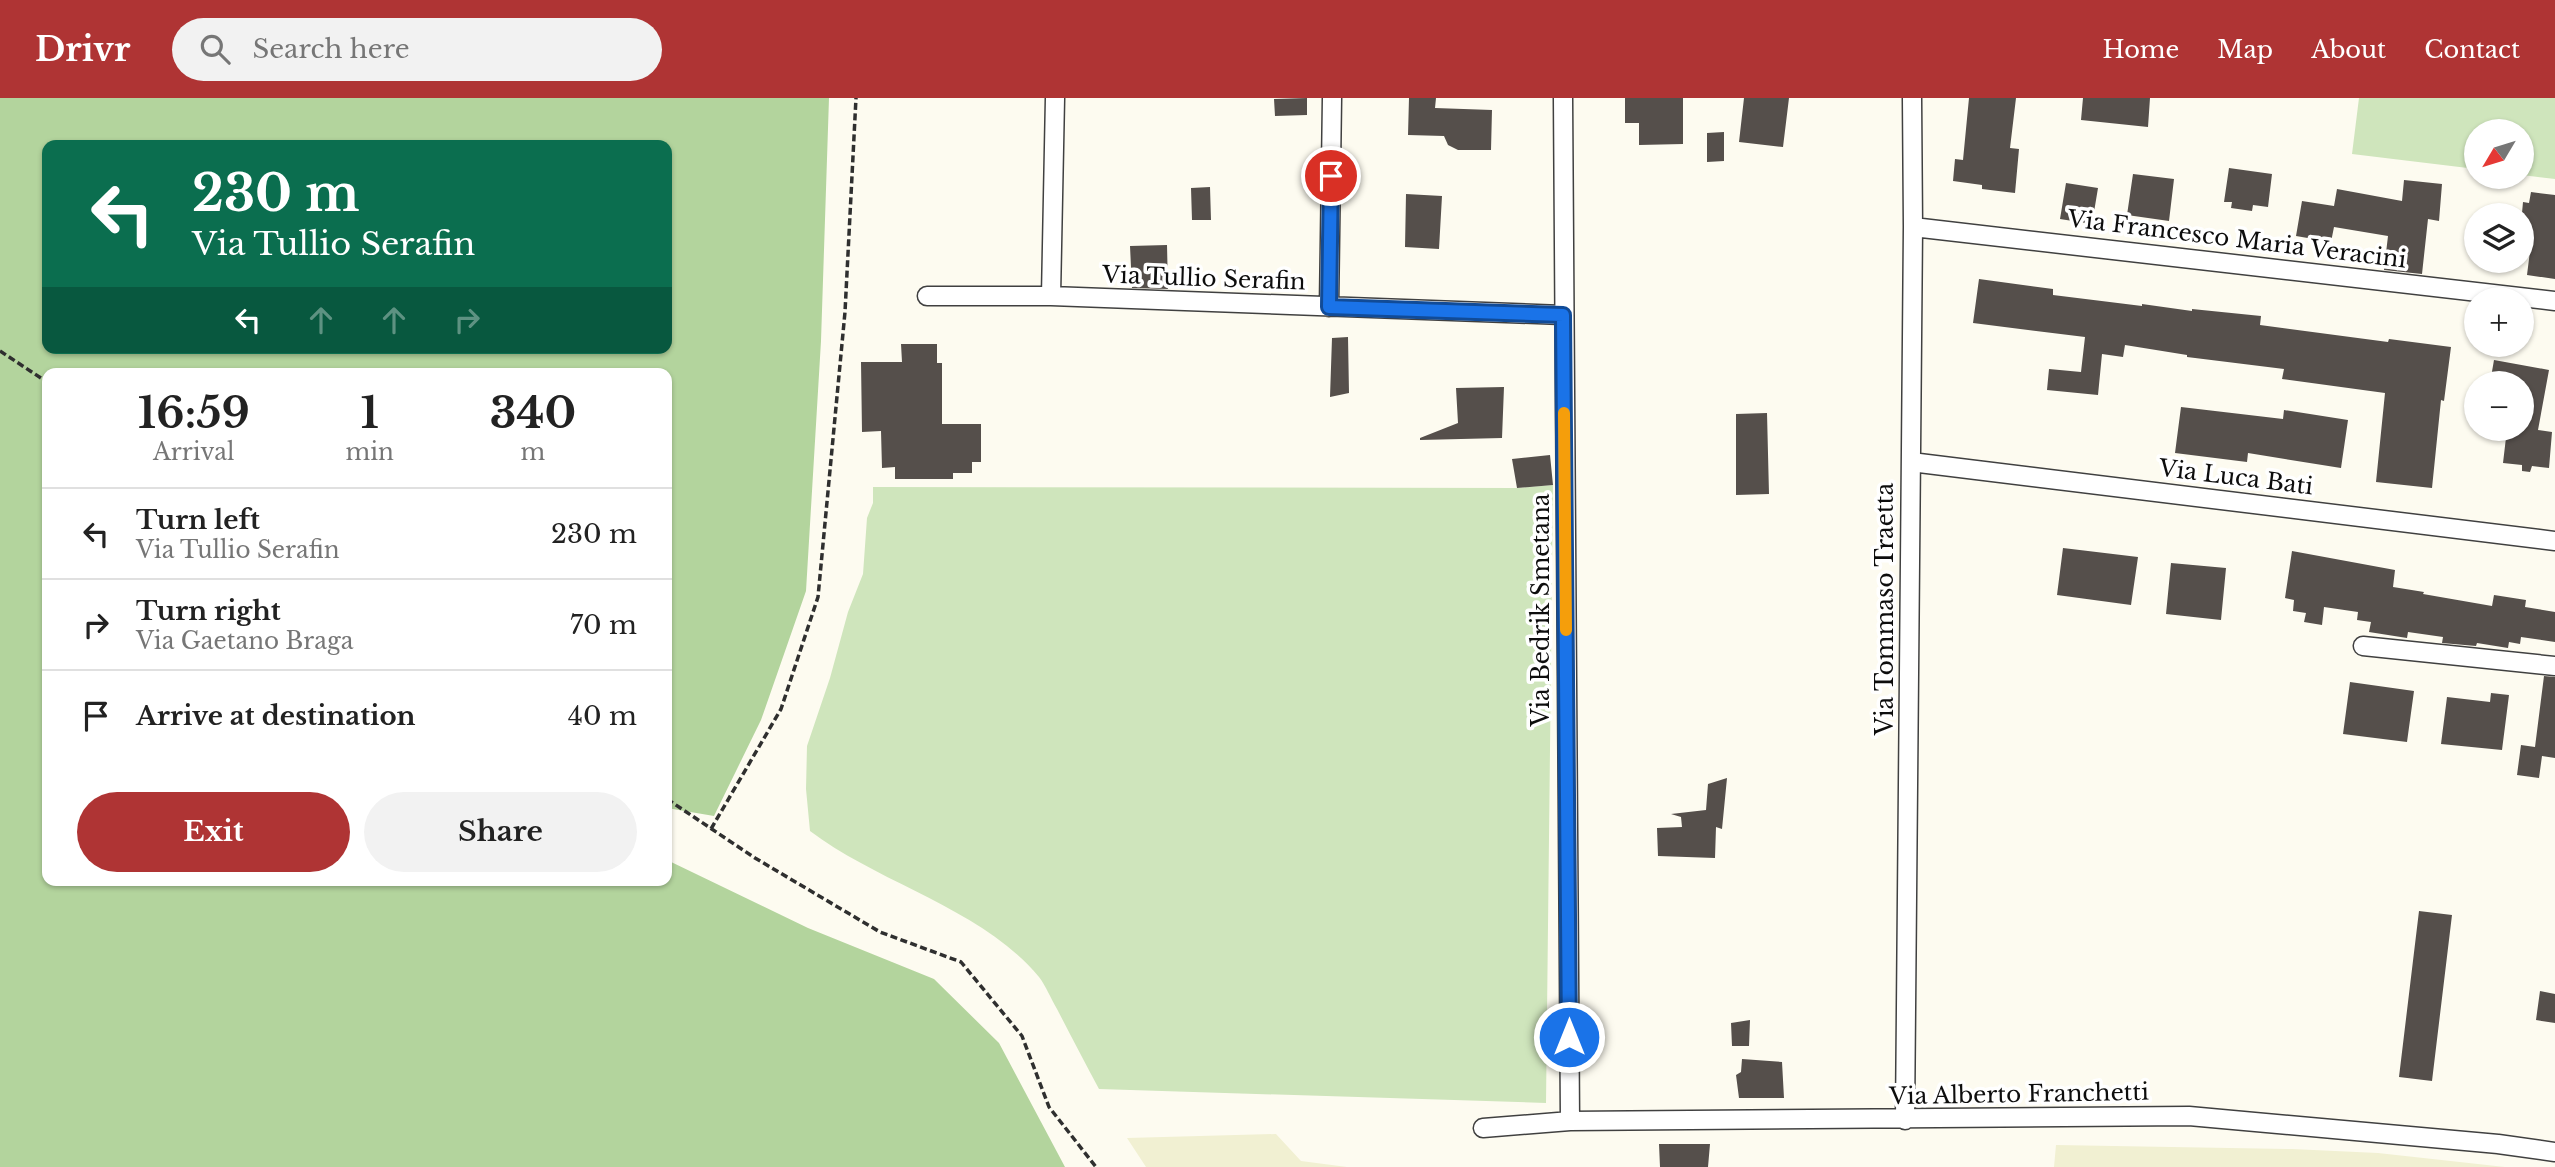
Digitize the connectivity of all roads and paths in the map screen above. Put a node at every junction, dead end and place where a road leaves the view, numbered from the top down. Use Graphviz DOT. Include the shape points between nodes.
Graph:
graph roads {
  1 [pos="856,98"];
  2 [pos="1055,98"];
  3 [pos="1332,98"];
  4 [pos="1563,98"];
  5 [pos="1912,98"];
  6 [pos="1913,227"];
  7 [pos="927,296"];
  8 [pos="1051,296"];
  9 [pos="2555,301"];
  10 [pos="1329,307"];
  11 [pos="1563,315"];
  12 [pos="0,351"];
  13 [pos="42,379"];
  14 [pos="1911,463"];
  15 [pos="2555,541"];
  16 [pos="2363,646"];
  17 [pos="2555,666"];
  18 [pos="672,802"];
  19 [pos="711,829"];
  20 [pos="1905,1120"];
  21 [pos="1570,1121"];
  22 [pos="1483,1128"];
  23 [pos="2555,1152"];
  24 [pos="1096,1167"];
  1 -- 19 [label="path" via="845,312 818,597 781,709"];
  2 -- 8 [label="street"];
  3 -- 10 [label="street"];
  4 -- 11 [label="street, Via Bedrik Smetana"];
  5 -- 6 [label="street, Via Tommaso Traetta"];
  6 -- 9 [label="street, Via Francesco Maria Veracini"];
  6 -- 14 [label="street, Via Tommaso Traetta"];
  7 -- 8 [label="street, Via Tullio Serafin"];
  8 -- 10 [label="street, Via Tullio Serafin"];
  10 -- 11 [label="street, Via Tullio Serafin"];
  11 -- 21 [label="street, Via Bedrik Smetana"];
  12 -- 13 [label="path"];
  14 -- 15 [label="street, Via Luca Bati"];
  14 -- 20 [label="street, Via Tommaso Traetta"];
  16 -- 17 [label="street"];
  18 -- 19 [label="path"];
  19 -- 24 [label="path" via="880,932 961,962 1022,1036 1049,1107"];
  20 -- 21 [label="street, Via Alberto Franchetti"];
  20 -- 23 [label="street, Via Alberto Franchetti" via="2189,1116"];
  21 -- 22 [label="street, Via Alberto Franchetti"];
}
